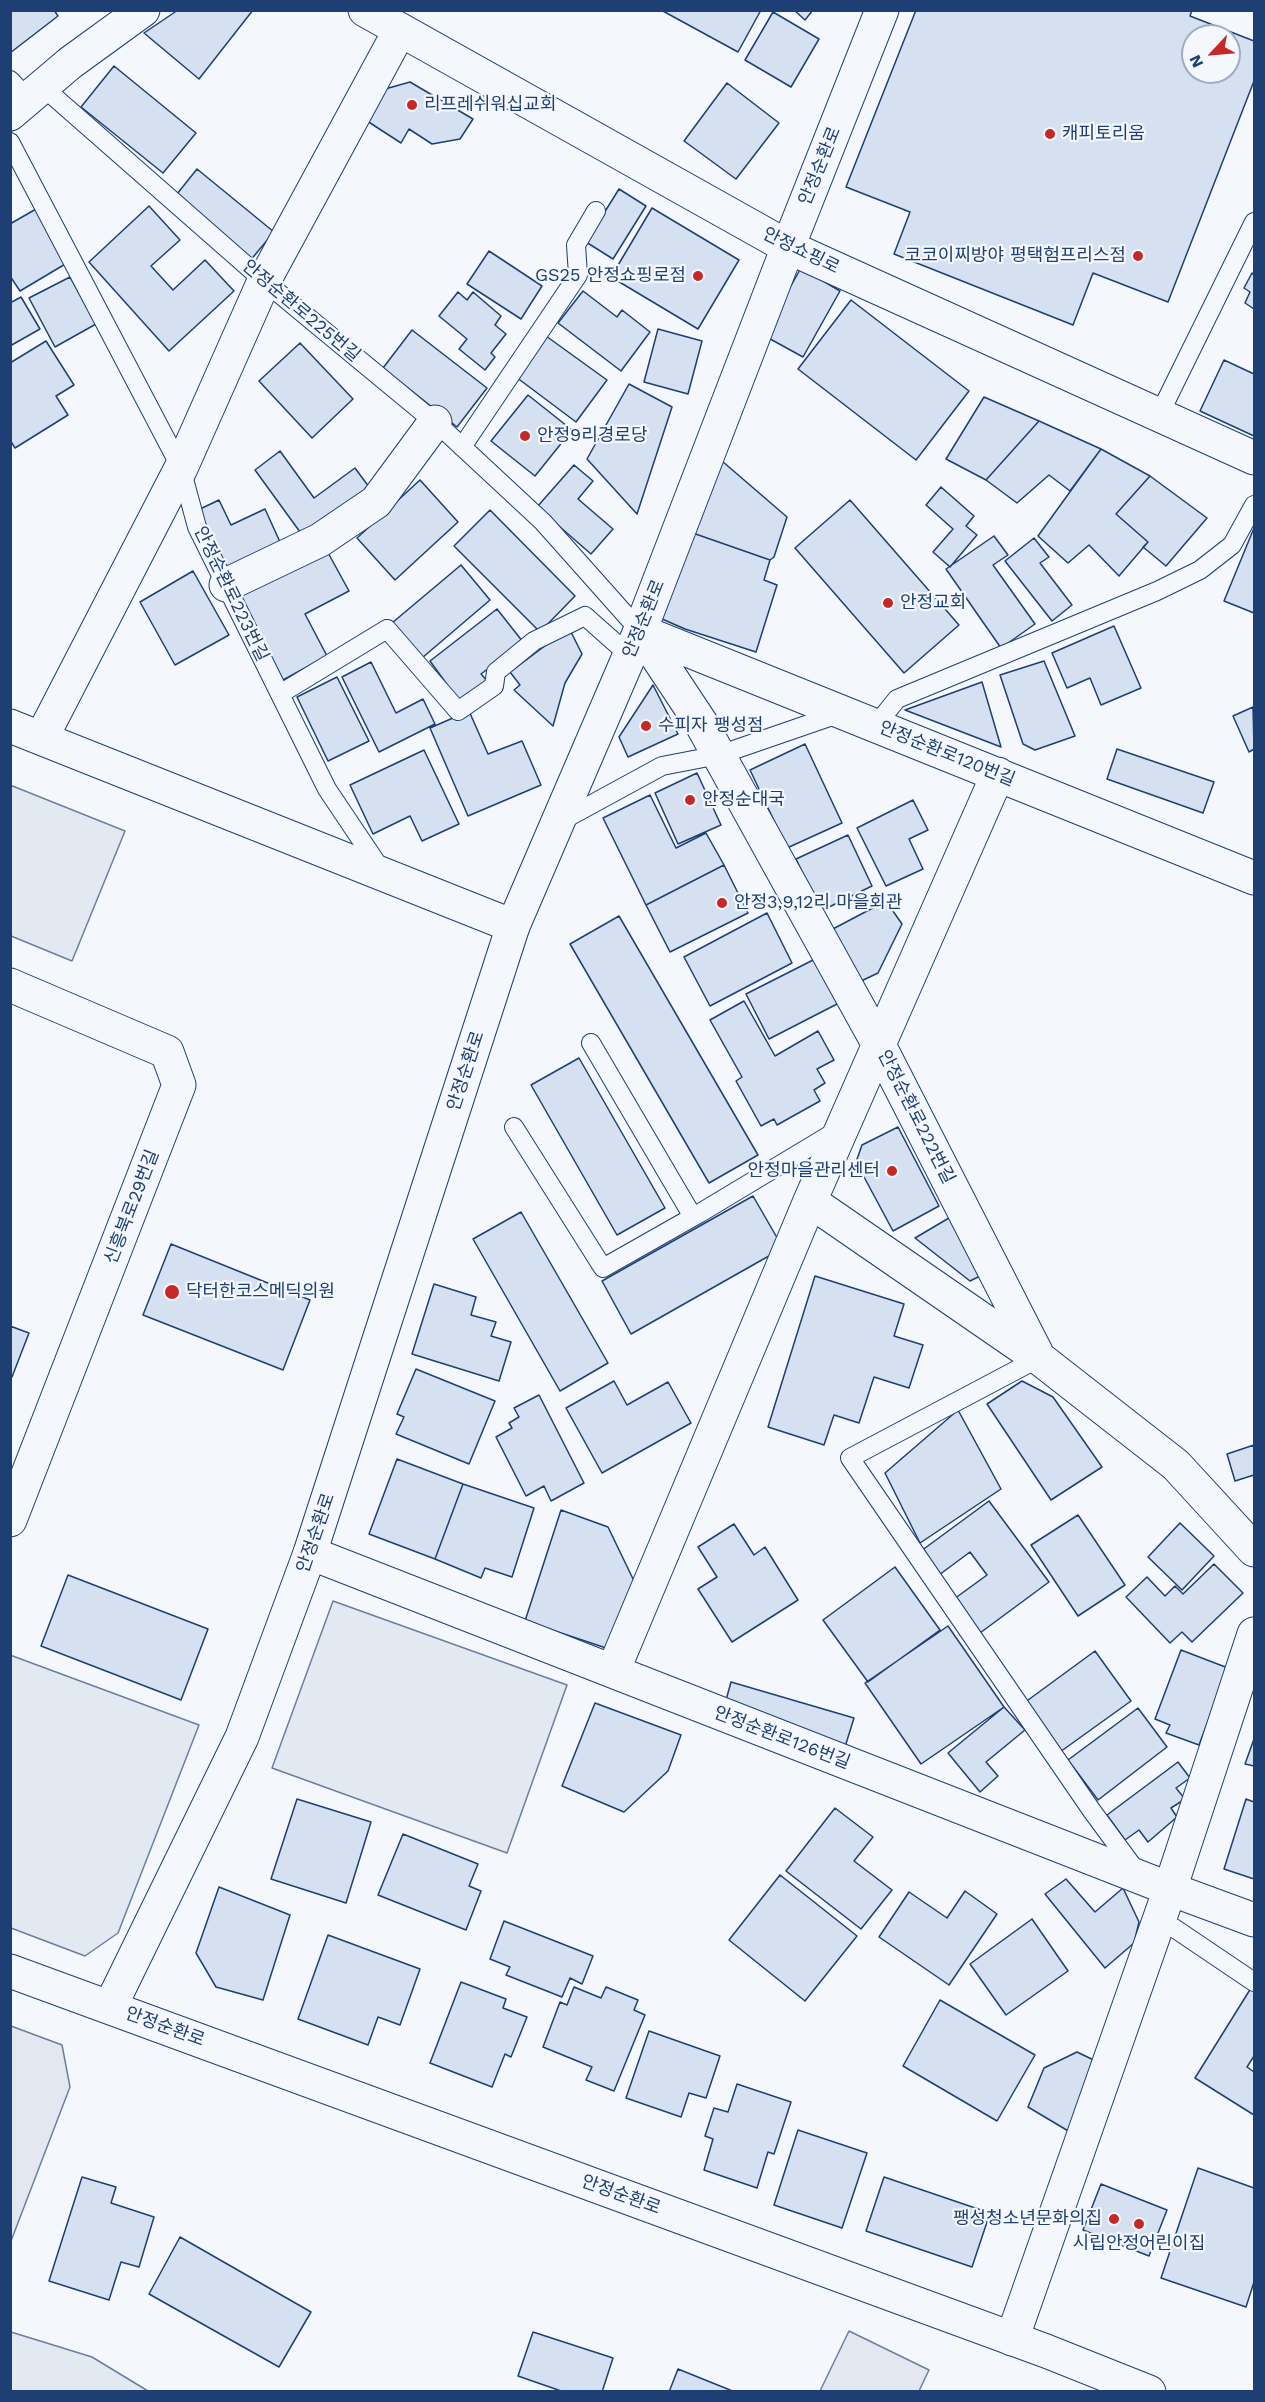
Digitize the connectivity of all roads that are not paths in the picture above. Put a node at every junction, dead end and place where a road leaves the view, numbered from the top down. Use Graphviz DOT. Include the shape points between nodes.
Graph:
graph roads {
  1 [pos="143,10"];
  2 [pos="365,10"];
  3 [pos="882,10"];
  4 [pos="400,30"];
  5 [pos="23,95"];
  6 [pos="10,142"];
  7 [pos="596,211"];
  8 [pos="1254,222"];
  9 [pos="788,247"];
  10 [pos="264,281"];
  11 [pos="1160,415"];
  12 [pos="435,423"];
  13 [pos="462,447"];
  14 [pos="1254,458"];
  15 [pos="181,468"];
  16 [pos="1254,505"];
  17 [pos="226,585"];
  18 [pos="635,643"];
  19 [pos="280,694"];
  20 [pos="842,712"];
  21 [pos="876,725"];
  22 [pos="10,726"];
  23 [pos="42,737"];
  24 [pos="718,755"];
  25 [pos="998,774"];
  26 [pos="558,823"];
  27 [pos="385,876"];
  28 [pos="1254,878"];
  29 [pos="513,926"];
  30 [pos="10,985"];
  31 [pos="591,1043"];
  32 [pos="879,1045"];
  33 [pos="514,1127"];
  34 [pos="843,1128"];
  35 [pos="810,1201"];
  36 [pos="693,1216"];
  37 [pos="1039,1358"];
  38 [pos="10,1520"];
  39 [pos="1254,1550"];
  40 [pos="310,1552"];
  41 [pos="1254,1634"];
  42 [pos="613,1671"];
  43 [pos="1156,1884"];
  44 [pos="1254,1920"];
  45 [pos="1158,1922"];
  46 [pos="10,1971"];
  47 [pos="1254,1982"];
  48 [pos="110,2007"];
  49 [pos="1012,2339"];
  50 [pos="1149,2391"];
  1 -- 5 [label="street, 안정순환로225번길"];
  2 -- 4 [label="street, 안정쇼핑로"];
  3 -- 9 [label="street, 안정순환로"];
  4 -- 9 [label="street, 안정쇼핑로"];
  4 -- 10 [label="street"];
  5 -- 10 [label="lane, 안정순환로225번길"];
  6 -- 15 [label="lane, 안정순환로223번길"];
  7 -- 13 [label="lane" via="576,245 578,275"];
  8 -- 11 [label="lane"];
  9 -- 11 [label="street, 안정쇼핑로"];
  9 -- 18 [label="street, 안정순환로"];
  10 -- 12 [label="lane, 안정순환로225번길"];
  10 -- 15 [label="street"];
  11 -- 14 [label="street, 안정쇼핑로"];
  12 -- 13 [label="lane, 안정순환로225번길"];
  12 -- 17 [label="street" via="376,502 320,540"];
  13 -- 18 [label="lane, 안정순환로225번길" via="543,522"];
  15 -- 17 [label="lane, 안정순환로223번길" via="197,527"];
  15 -- 23 [label="street"];
  16 -- 21 [label="lane" via="1232,545 1200,570 897,699"];
  17 -- 19 [label="lane, 안정순환로223번길"];
  18 -- 19 [label="lane" via="585,616 534,641 496,672 494,686 458,711 387,629"];
  18 -- 20 [label="street, 안정순환로120번길"];
  18 -- 24 [label="street, 안정순환로222번길" via="701,723"];
  18 -- 26 [label="street, 안정순환로"];
  19 -- 27 [label="lane, 안정순환로223번길" via="327,789"];
  20 -- 21 [label="street, 안정순환로120번길"];
  20 -- 24 [label="lane"];
  21 -- 25 [label="street, 안정순환로120번길"];
  22 -- 23 [label="street"];
  23 -- 27 [label="street"];
  24 -- 26 [label="lane" via="662,766"];
  24 -- 32 [label="street, 안정순환로222번길"];
  25 -- 28 [label="street, 안정순환로120번길"];
  25 -- 32 [label="street"];
  26 -- 29 [label="street, 안정순환로"];
  27 -- 29 [label="street"];
  29 -- 40 [label="street, 안정순환로"];
  30 -- 38 [label="street, 신흥북로29번길" via="167,1052 179,1085"];
  31 -- 36 [label="lane"];
  32 -- 34 [label="street"];
  32 -- 37 [label="street, 안정순환로222번길"];
  33 -- 36 [label="lane" via="603,1268"];
  34 -- 35 [label="street"];
  34 -- 36 [label="lane"];
  35 -- 37 [label="street"];
  35 -- 42 [label="street"];
  37 -- 39 [label="street, 안정순환로222번길" via="1176,1465"];
  37 -- 43 [label="lane" via="850,1458 1092,1811"];
  40 -- 42 [label="street, 안정순환로126번길"];
  40 -- 48 [label="street, 안정순환로" via="242,1737"];
  41 -- 43 [label="street"];
  42 -- 43 [label="street, 안정순환로126번길"];
  43 -- 44 [label="street, 안정순환로126번길"];
  43 -- 45 [label="street"];
  45 -- 47 [label="lane" via="1174,1928"];
  45 -- 49 [label="street"];
  46 -- 48 [label="street"];
  48 -- 49 [label="street, 안정순환로"];
  49 -- 50 [label="street, 안정순환로"];
}
